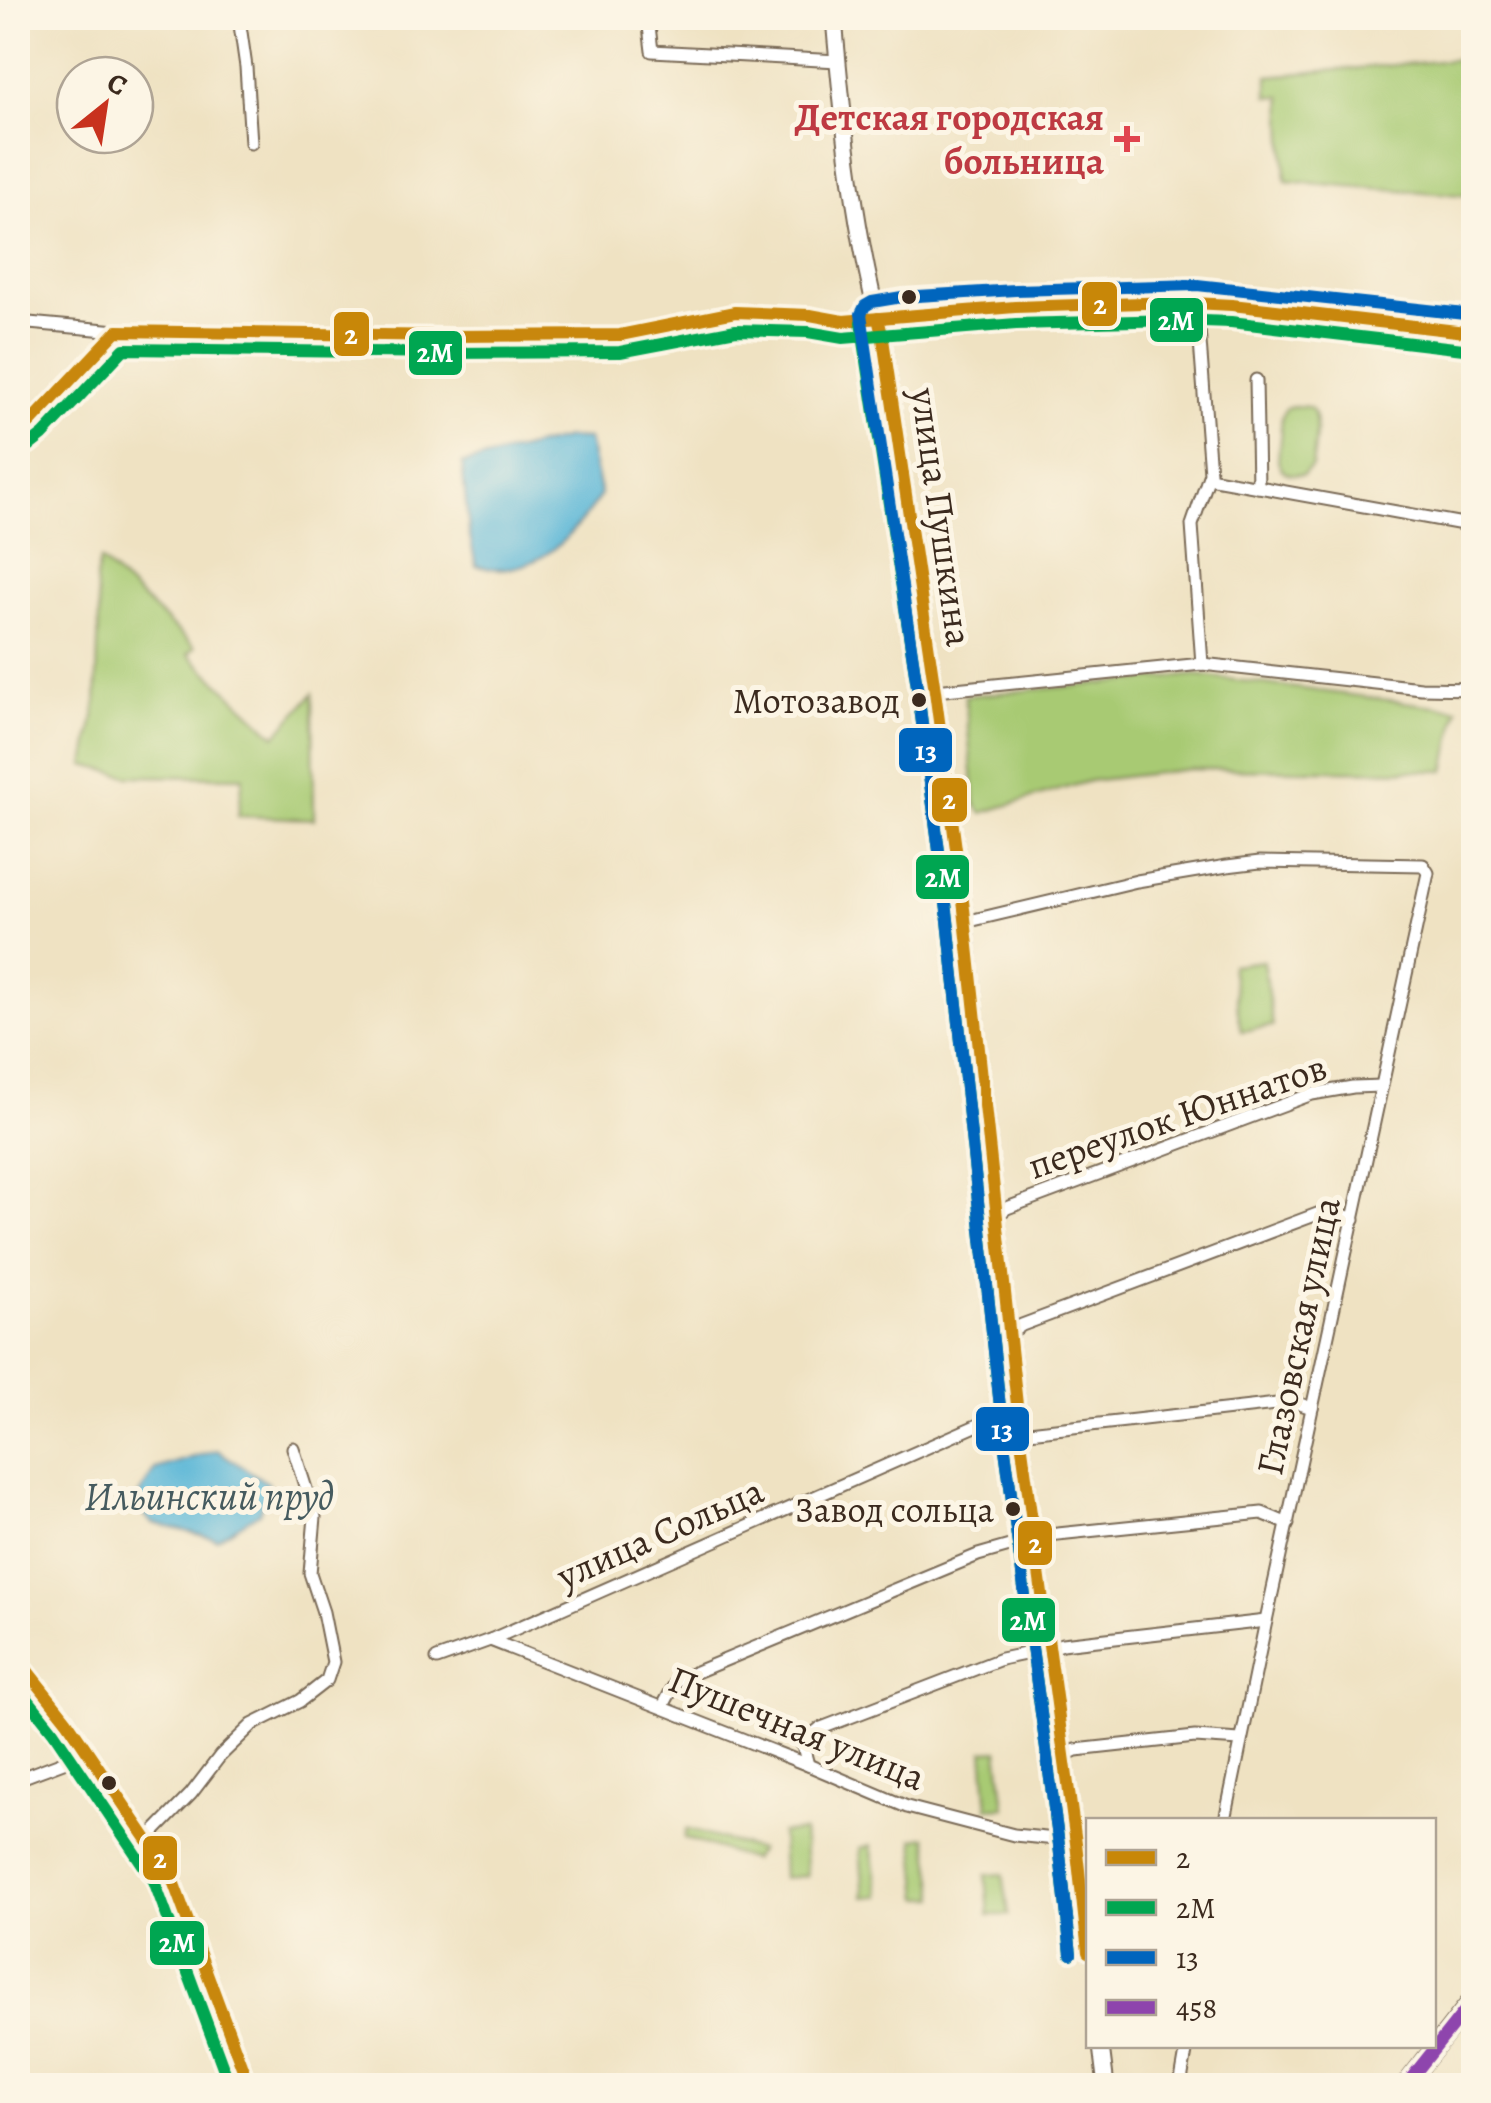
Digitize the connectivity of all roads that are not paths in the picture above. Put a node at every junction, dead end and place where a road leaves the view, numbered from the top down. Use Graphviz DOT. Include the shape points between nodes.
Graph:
graph roads {
  1 [pos="239,18"];
  2 [pos="648,18"];
  3 [pos="834,18"];
  4 [pos="838,61"];
  5 [pos="251,143"];
  6 [pos="1197,302"];
  7 [pos="878,318"];
  8 [pos="18,322"];
  9 [pos="117,331"];
  10 [pos="1474,333"];
  11 [pos="1256,380"];
  12 [pos="18,432"];
  13 [pos="1208,478"];
  14 [pos="1258,487"];
  15 [pos="1474,526"];
  16 [pos="1202,664"];
  17 [pos="1474,689"];
  18 [pos="935,691"];
  19 [pos="964,916"];
  20 [pos="1382,1086"];
  21 [pos="996,1216"];
  22 [pos="1354,1219"];
  23 [pos="1008,1334"];
  24 [pos="1312,1408"];
  25 [pos="1019,1424"];
  26 [pos="294,1448"];
  27 [pos="1288,1524"];
  28 [pos="1035,1541"];
  29 [pos="1266,1620"];
  30 [pos="490,1640"];
  31 [pos="1049,1649"];
  32 [pos="18,1659"];
  33 [pos="437,1659"];
  34 [pos="663,1706"];
  35 [pos="1240,1740"];
  36 [pos="87,1753"];
  37 [pos="1064,1756"];
  38 [pos="808,1764"];
  39 [pos="18,1780"];
  40 [pos="1225,1818"];
  41 [pos="147,1839"];
  42 [pos="1082,1843"];
  43 [pos="1086,1916"];
  44 [pos="1474,1998"];
  45 [pos="1436,2046"];
  46 [pos="1101,2048"];
  47 [pos="1187,2048"];
  48 [pos="1435,2048"];
  49 [pos="249,2086"];
  50 [pos="1106,2086"];
  51 [pos="1180,2086"];
  52 [pos="1405,2086"];
  1 -- 5 [label="street"];
  2 -- 4 [label="street" via="652,52"];
  3 -- 4 [label="street, улица Пушкина"];
  4 -- 7 [label="street, улица Пушкина"];
  6 -- 7 [label="street"];
  6 -- 10 [label="street"];
  6 -- 13 [label="street"];
  7 -- 9 [label="street" via="735,312 620,335"];
  7 -- 18 [label="street, улица Пушкина"];
  8 -- 9 [label="street"];
  9 -- 12 [label="street"];
  11 -- 14 [label="street"];
  13 -- 14 [label="street"];
  13 -- 16 [label="street" via="1192,526"];
  14 -- 15 [label="street"];
  16 -- 17 [label="street"];
  16 -- 18 [label="street"];
  18 -- 19 [label="street, улица Пушкина"];
  19 -- 20 [label="street, Глазовская улица" via="1260,862 1423,865 1428,873"];
  19 -- 21 [label="street"];
  20 -- 21 [label="street, переулок Юннатов" via="1312,1094"];
  20 -- 22 [label="street, Глазовская улица"];
  21 -- 23 [label="street"];
  22 -- 23 [label="street" via="1328,1210"];
  22 -- 24 [label="street, Глазовская улица"];
  23 -- 25 [label="street"];
  24 -- 25 [label="street, улица Сольца" via="1294,1402"];
  24 -- 27 [label="street, Глазовская улица"];
  25 -- 28 [label="street"];
  25 -- 30 [label="street, улица Сольца" via="988,1421"];
  26 -- 41 [label="street" via="315,1517 310,1573 324,1612 332,1662 328,1680 252,1725"];
  27 -- 28 [label="street" via="1262,1513"];
  27 -- 29 [label="street, Глазовская улица"];
  28 -- 31 [label="street"];
  28 -- 34 [label="street" via="978,1555 678,1680"];
  29 -- 31 [label="street"];
  29 -- 35 [label="street, Глазовская улица"];
  30 -- 33 [label="street, улица Сольца"];
  30 -- 34 [label="street, Пушечная улица"];
  31 -- 37 [label="street"];
  31 -- 38 [label="street" via="1000,1659 819,1729 804,1746"];
  32 -- 36 [label="street"];
  34 -- 38 [label="street, Пушечная улица"];
  35 -- 37 [label="street" via="1195,1738"];
  35 -- 40 [label="street, Глазовская улица"];
  36 -- 39 [label="street"];
  36 -- 41 [label="street"];
  37 -- 42 [label="street"];
  38 -- 42 [label="street, Пушечная улица" via="907,1807 1014,1835"];
  41 -- 49 [label="street" via="170,1873"];
  42 -- 43 [label="street"];
  44 -- 45 [label="main road"];
  46 -- 50 [label="street"];
  47 -- 51 [label="street"];
  48 -- 52 [label="main road"];
}
